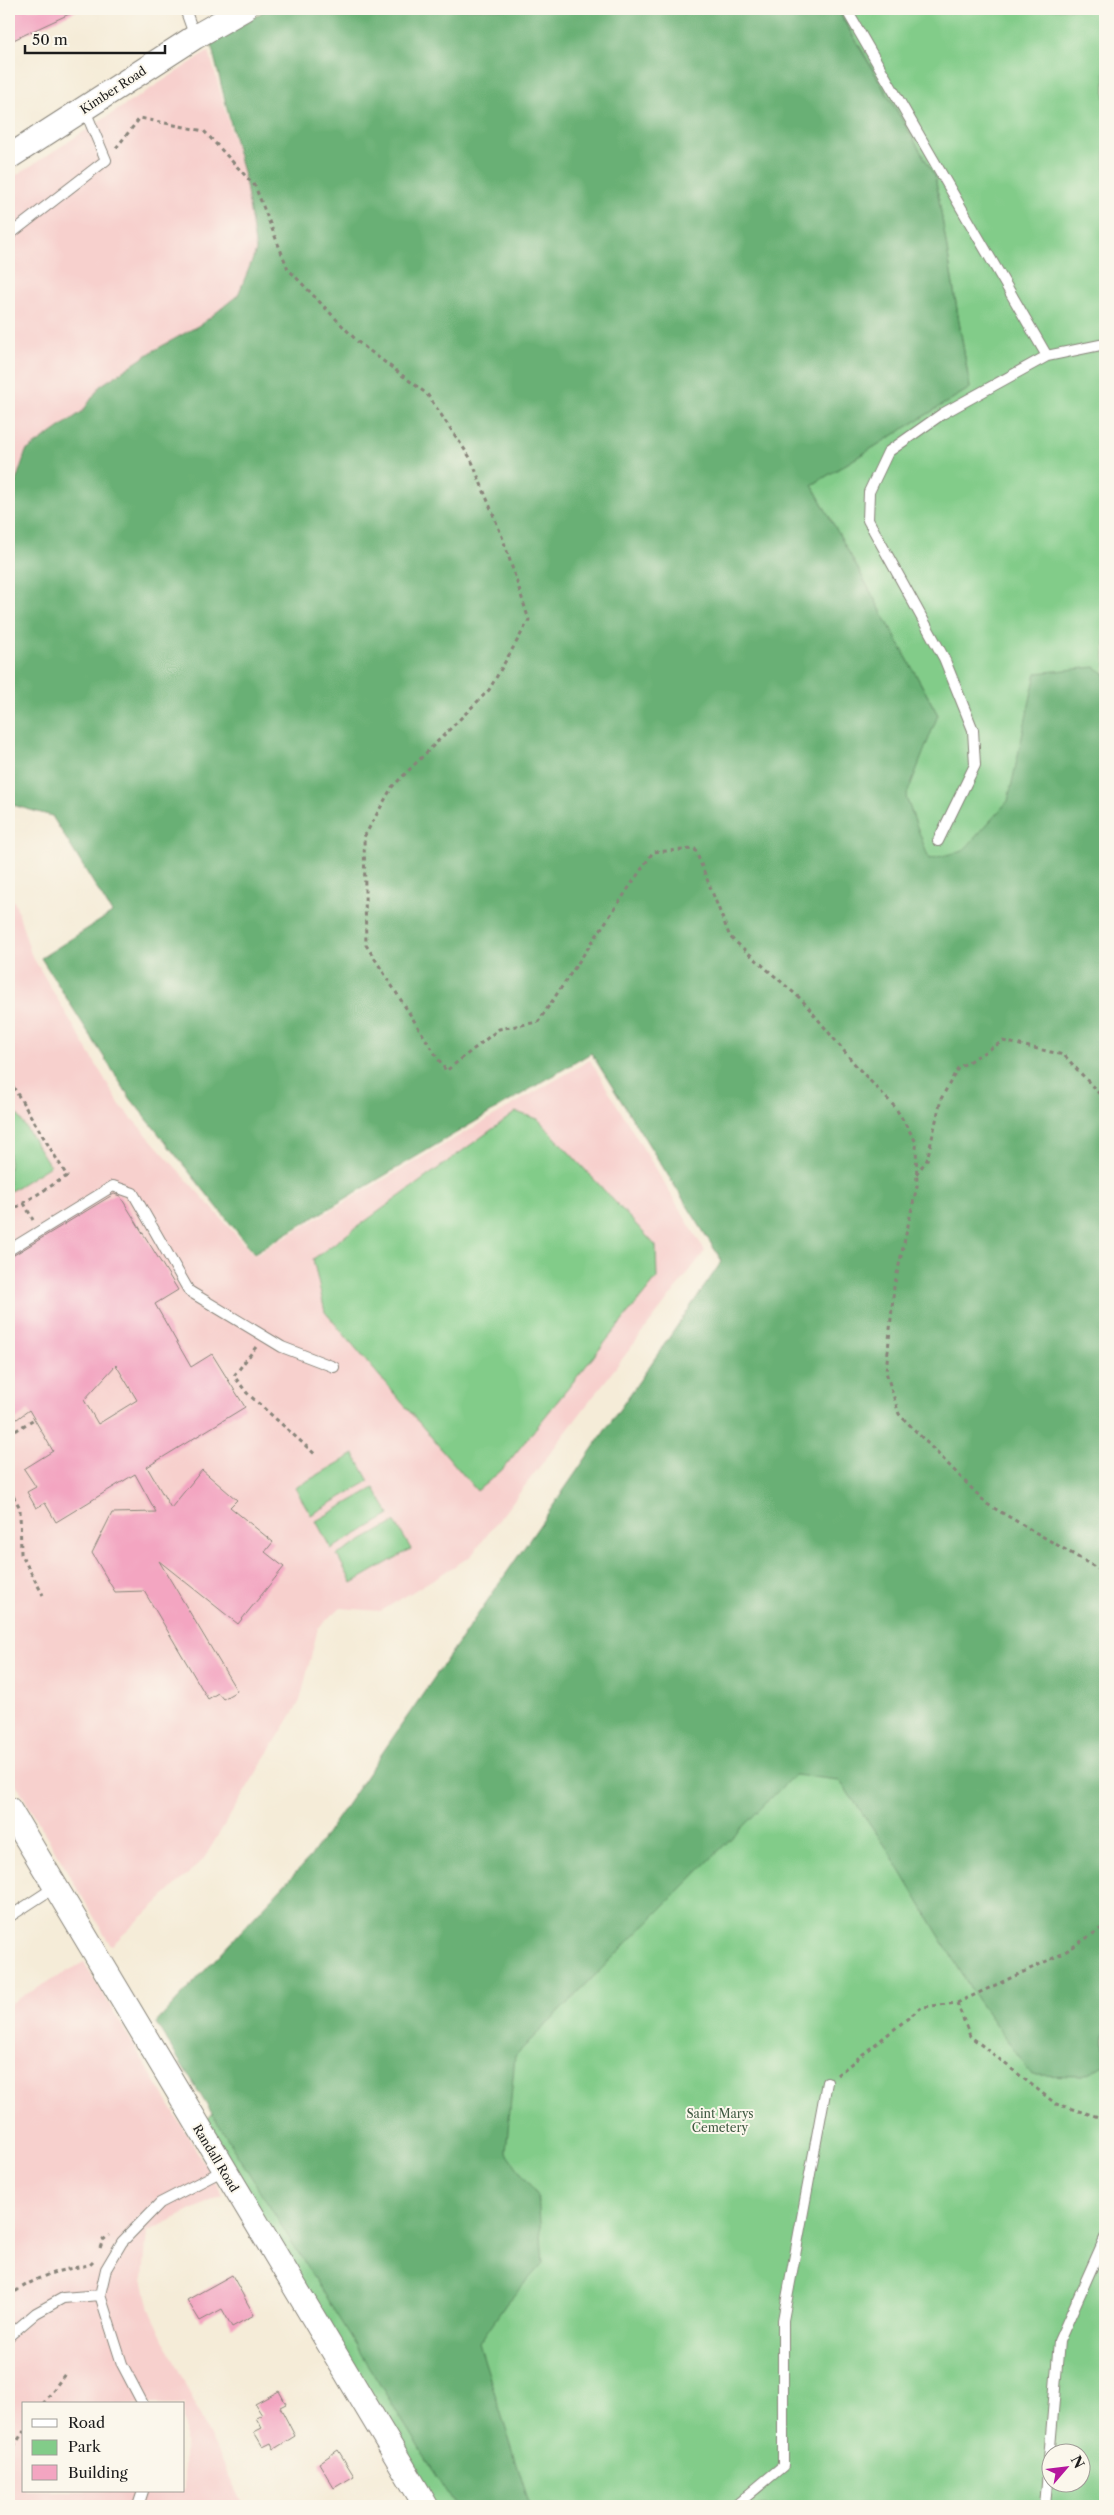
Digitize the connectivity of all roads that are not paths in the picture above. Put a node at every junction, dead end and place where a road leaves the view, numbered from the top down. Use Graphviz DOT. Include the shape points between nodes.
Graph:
graph roads {
  1 [pos="185,9"];
  2 [pos="244,9"];
  3 [pos="846,9"];
  4 [pos="195,37"];
  5 [pos="84,108"];
  6 [pos="9,157"];
  7 [pos="9,236"];
  8 [pos="1105,344"];
  9 [pos="1047,356"];
  10 [pos="938,841"];
  11 [pos="9,1250"];
  12 [pos="334,1367"];
  13 [pos="9,1809"];
  14 [pos="55,1887"];
  15 [pos="9,1917"];
  16 [pos="827,2082"];
  17 [pos="224,2170"];
  18 [pos="1105,2238"];
  19 [pos="100,2295"];
  20 [pos="9,2336"];
  21 [pos="142,2402"];
  22 [pos="142,2492"];
  23 [pos="138,2506"];
  24 [pos="426,2506"];
  25 [pos="735,2506"];
  26 [pos="1045,2506"];
  1 -- 4 [label="lane"];
  2 -- 4 [label="street, Kimber Road"];
  3 -- 9 [label="lane"];
  4 -- 5 [label="street, Kimber Road"];
  5 -- 6 [label="street, Kimber Road"];
  5 -- 7 [label="lane" via="106,160"];
  8 -- 9 [label="lane"];
  9 -- 10 [label="lane" via="942,414 888,452 868,492 868,520 944,658 973,730 975,765"];
  11 -- 12 [label="lane" via="114,1186 133,1193 189,1291 282,1348"];
  13 -- 14 [label="street, Randall Road"];
  14 -- 15 [label="lane"];
  14 -- 17 [label="street, Randall Road"];
  16 -- 25 [label="lane" via="783,2320 783,2466"];
  17 -- 19 [label="lane" via="160,2204 122,2242 106,2268"];
  17 -- 24 [label="street, Randall Road"];
  18 -- 26 [label="lane" via="1059,2341"];
  19 -- 20 [label="lane" via="63,2298 36,2313"];
  19 -- 21 [label="lane" via="122,2364"];
  22 -- 23 [label="lane"];
}
